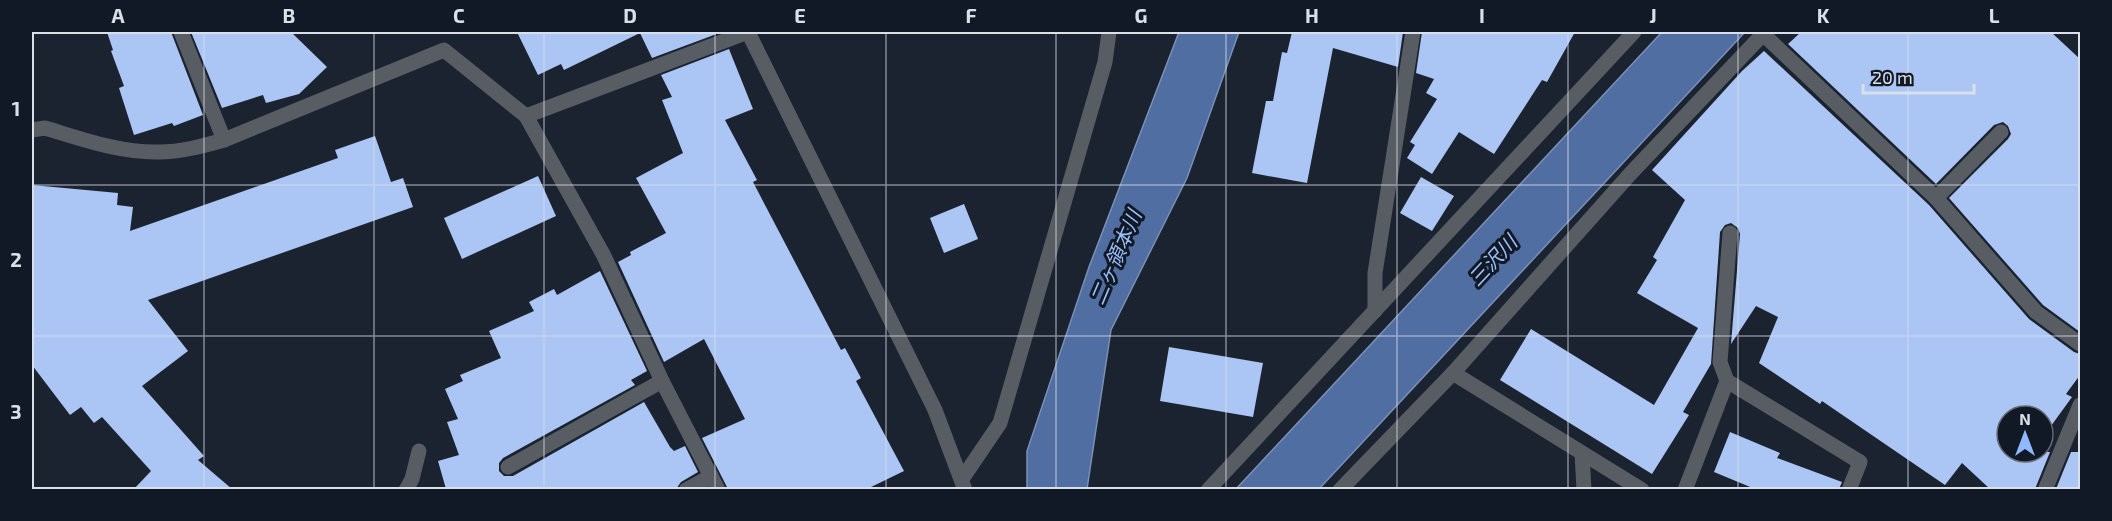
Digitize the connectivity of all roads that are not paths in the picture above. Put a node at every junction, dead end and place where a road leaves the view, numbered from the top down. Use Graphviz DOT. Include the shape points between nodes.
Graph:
graph roads {
  1 [pos="181,32"];
  2 [pos="748,32"];
  3 [pos="1109,32"];
  4 [pos="1413,32"];
  5 [pos="1634,32"];
  6 [pos="1764,33"];
  7 [pos="526,116"];
  8 [pos="32,130"];
  9 [pos="2001,132"];
  10 [pos="224,140"];
  11 [pos="1936,198"];
  12 [pos="1730,233"];
  13 [pos="1375,311"];
  14 [pos="2080,344"];
  15 [pos="1453,373"];
  16 [pos="662,381"];
  17 [pos="1727,381"];
  18 [pos="2080,405"];
  19 [pos="419,451"];
  20 [pos="1582,453"];
  21 [pos="508,467"];
  22 [pos="715,483"];
  23 [pos="964,484"];
  24 [pos="1344,488"];
  25 [pos="406,489"];
  26 [pos="686,489"];
  27 [pos="1208,489"];
  28 [pos="1584,489"];
  29 [pos="1642,489"];
  30 [pos="1685,489"];
  31 [pos="1849,489"];
  32 [pos="2045,489"];
  1 -- 10 [label="street"];
  2 -- 7 [label="street"];
  2 -- 23 [label="street" via="935,410"];
  3 -- 23 [label="street" via="1105,62 1000,423"];
  4 -- 13 [label="street" via="1375,273"];
  5 -- 13 [label="street"];
  6 -- 11 [label="street"];
  6 -- 15 [label="street" via="1631,173"];
  7 -- 10 [label="street" via="444,50"];
  7 -- 16 [label="street" via="604,256"];
  8 -- 10 [label="street" via="45,128 133,151 195,148"];
  9 -- 11 [label="street"];
  11 -- 14 [label="street" via="2036,312"];
  12 -- 17 [label="street" via="1720,362"];
  13 -- 27 [label="street"];
  15 -- 20 [label="street"];
  15 -- 24 [label="street"];
  16 -- 21 [label="street"];
  16 -- 22 [label="street"];
  17 -- 30 [label="street"];
  17 -- 31 [label="street" via="1860,462"];
  18 -- 32 [label="street"];
  19 -- 25 [label="street"];
  20 -- 28 [label="street"];
  20 -- 29 [label="street"];
  22 -- 26 [label="street"];
}
